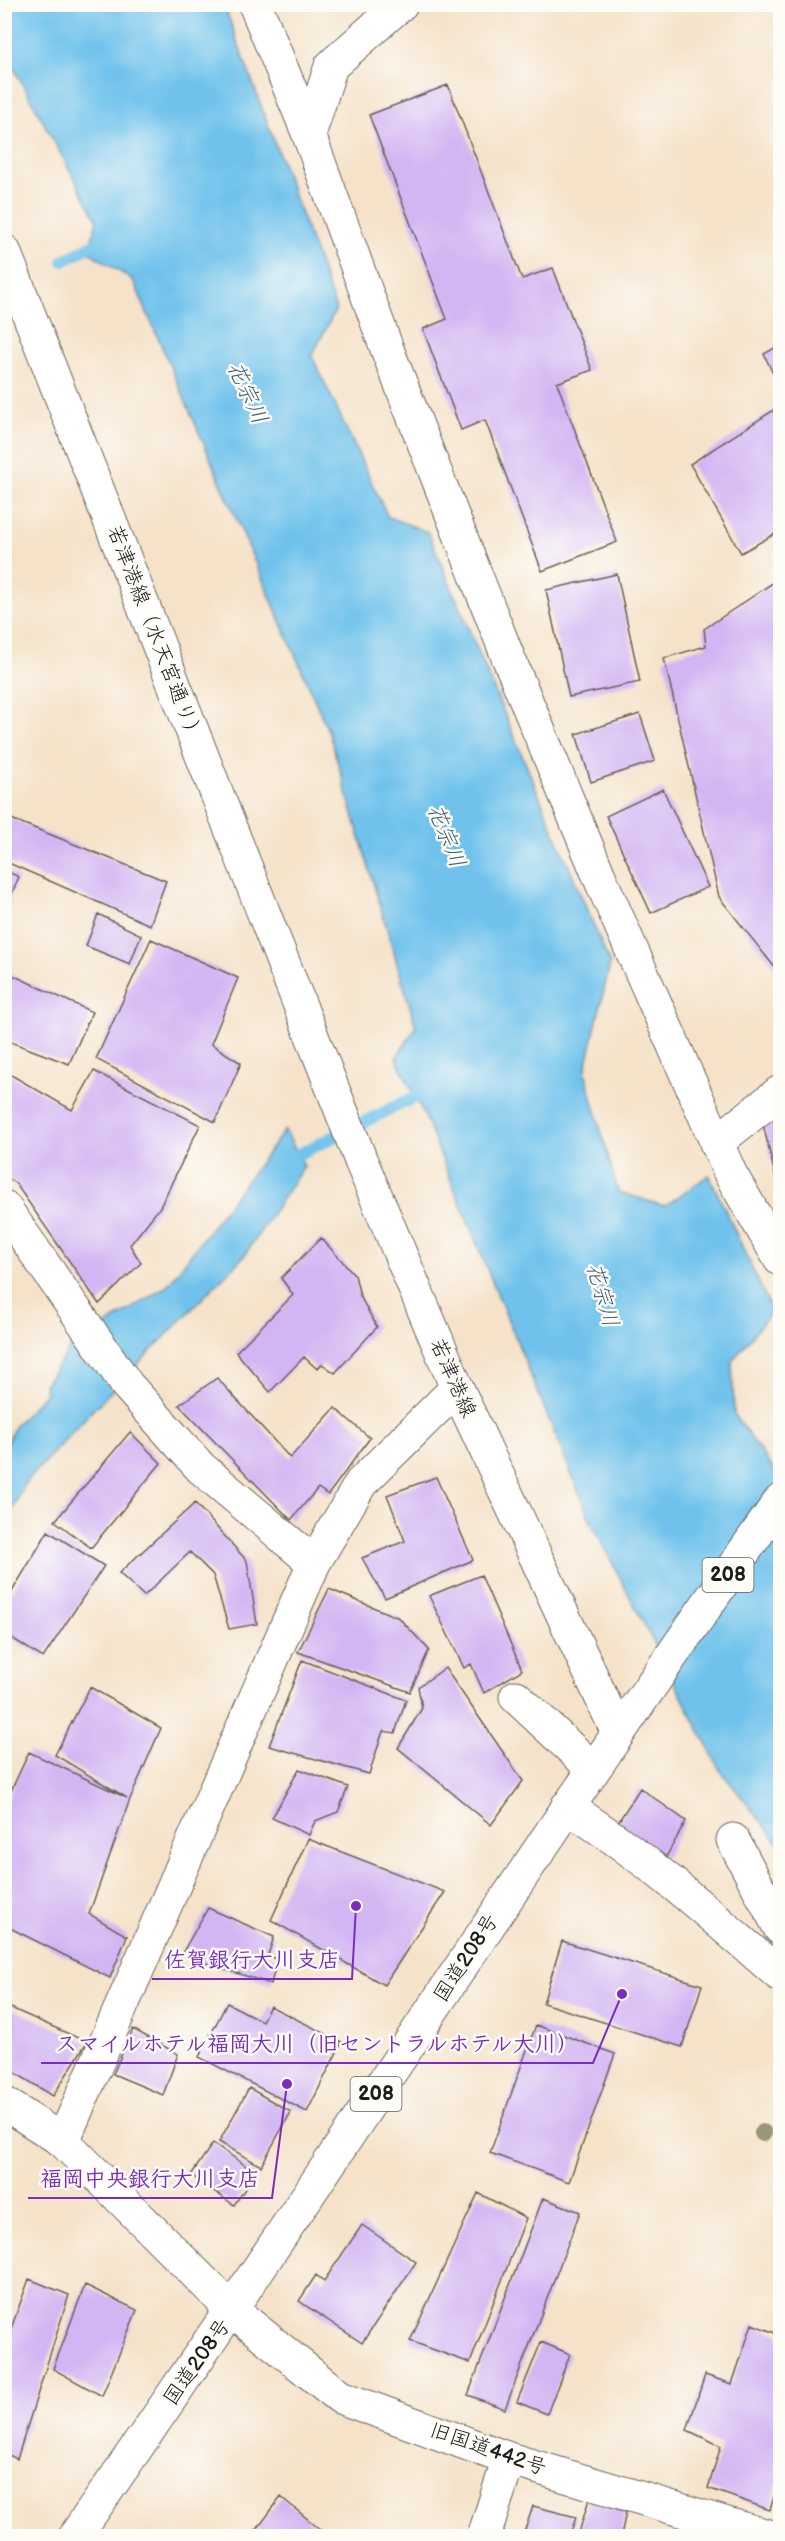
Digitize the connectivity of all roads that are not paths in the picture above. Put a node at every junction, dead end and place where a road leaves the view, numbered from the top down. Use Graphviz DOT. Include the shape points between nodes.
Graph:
graph roads {
  1 [pos="255,4"];
  2 [pos="401,4"];
  3 [pos="309,135"];
  4 [pos="4,250"];
  5 [pos="305,1017"];
  6 [pos="780,1092"];
  7 [pos="716,1143"];
  8 [pos="4,1207"];
  9 [pos="780,1259"];
  10 [pos="457,1388"];
  11 [pos="780,1501"];
  12 [pos="314,1563"];
  13 [pos="516,1697"];
  14 [pos="618,1733"];
  15 [pos="593,1769"];
  16 [pos="567,1807"];
  17 [pos="733,1840"];
  18 [pos="780,1928"];
  19 [pos="780,1975"];
  20 [pos="4,2103"];
  21 [pos="63,2141"];
  22 [pos="233,2311"];
  23 [pos="509,2459"];
  24 [pos="75,2536"];
  25 [pos="484,2536"];
  26 [pos="768,2536"];
  1 -- 3 [label="main road"];
  2 -- 3 [label="main road" via="332,66"];
  3 -- 7 [label="main road" via="387,349 506,652 606,894"];
  4 -- 5 [label="main road, 若津港線（水天宮通り）"];
  5 -- 10 [label="main road, 若津港線"];
  6 -- 7 [label="main road"];
  7 -- 9 [label="main road"];
  8 -- 12 [label="main road" via="125,1382 201,1468"];
  10 -- 12 [label="main road" via="361,1483"];
  10 -- 14 [label="main road, 若津港線"];
  11 -- 14 [label="main road, 国道208号 / 208"];
  12 -- 21 [label="main road"];
  13 -- 15 [label="main road"];
  14 -- 15 [label="main road, 国道208号 / 208"];
  15 -- 16 [label="main road, 国道208号 / 208"];
  16 -- 19 [label="main road" via="600,1827 682,1891"];
  16 -- 22 [label="main road, 国道208号 / 208"];
  17 -- 18 [label="main road"];
  20 -- 21 [label="main road, 旧国道442号"];
  21 -- 22 [label="main road, 旧国道442号"];
  22 -- 23 [label="main road, 旧国道442号" via="340,2397"];
  22 -- 24 [label="main road, 国道208号 / 208"];
  23 -- 25 [label="main road"];
  23 -- 26 [label="main road, 旧国道442号"];
}
